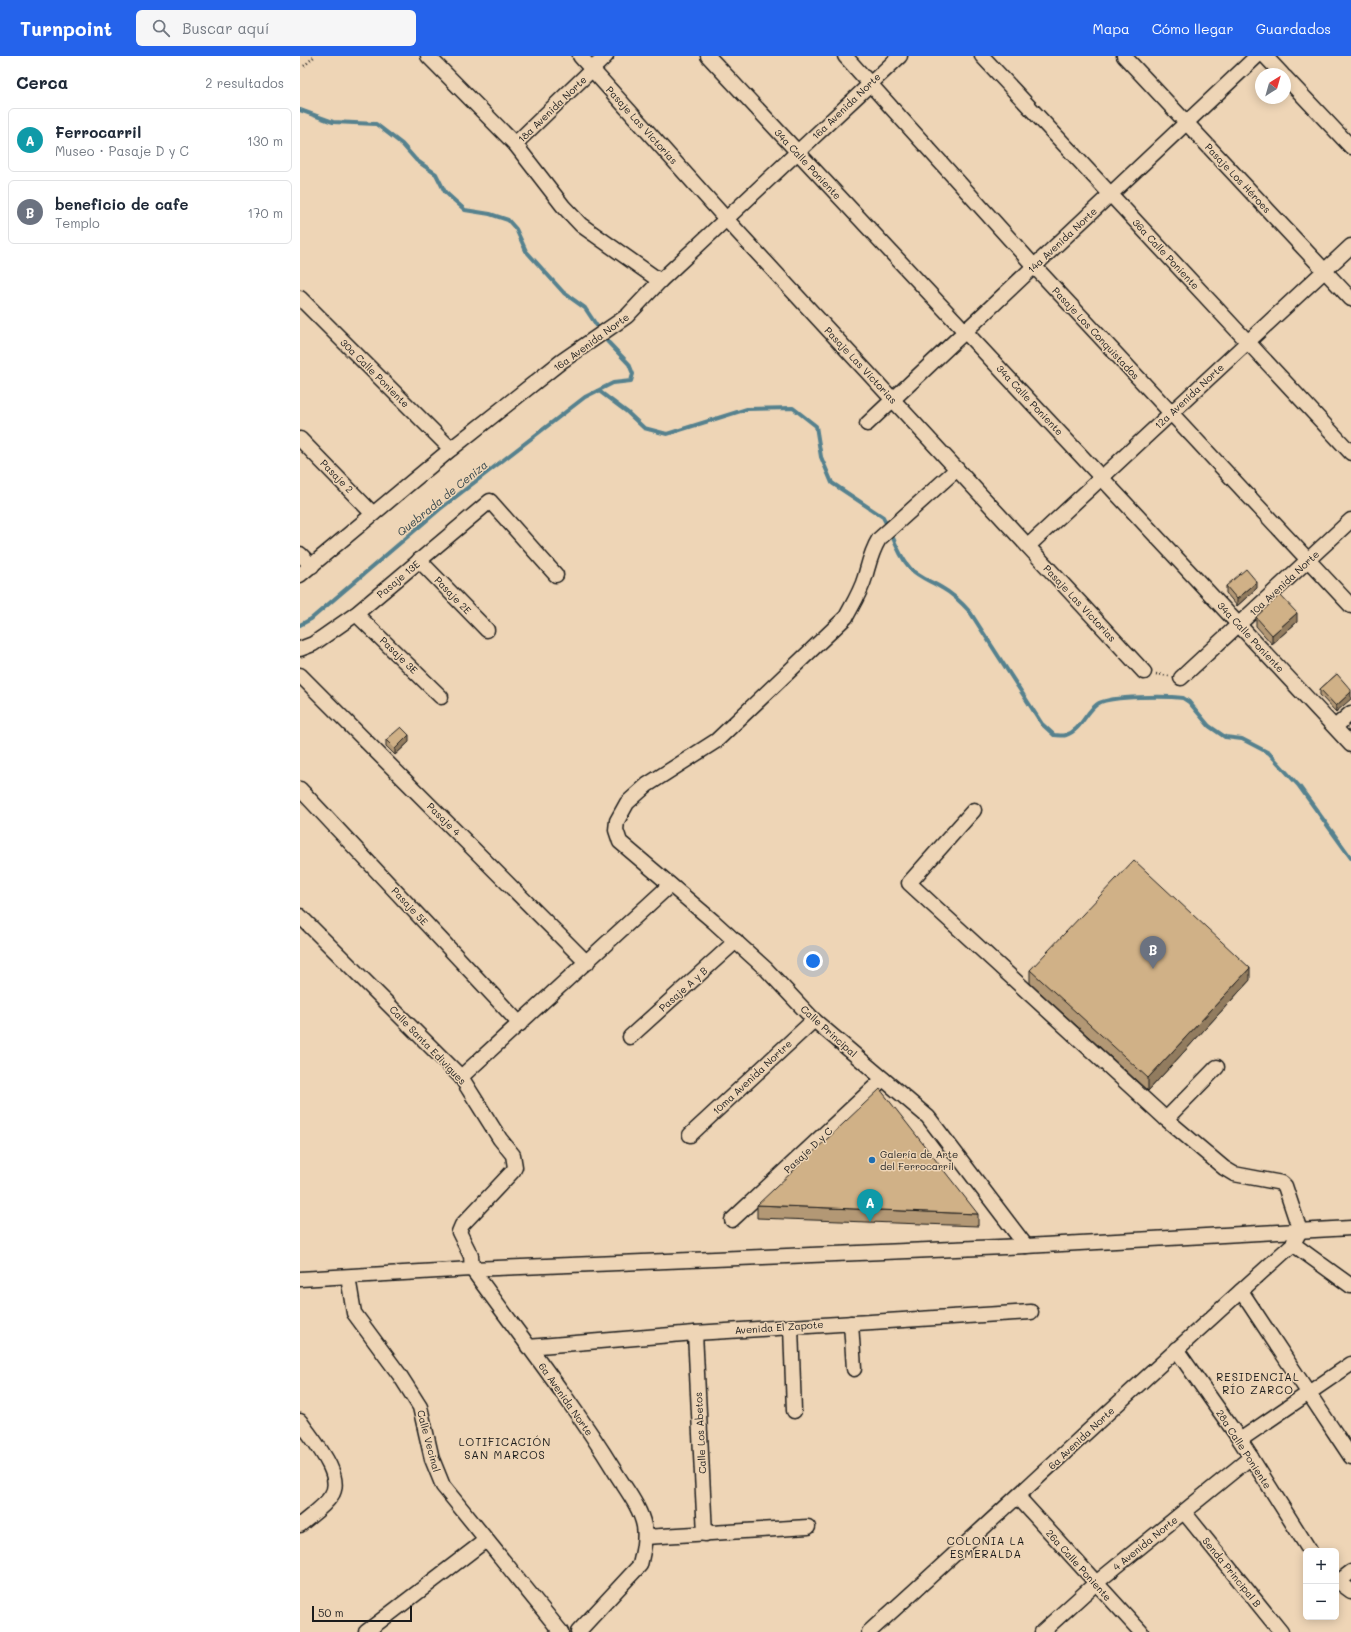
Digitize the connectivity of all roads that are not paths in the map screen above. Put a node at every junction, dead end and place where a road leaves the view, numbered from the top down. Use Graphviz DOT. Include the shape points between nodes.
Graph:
graph roads {
  1 [pos="428,56"];
  2 [pos="580,56"];
  3 [pos="606,56"];
  4 [pos="708,56"];
  5 [pos="845,56"];
  6 [pos="900,56"];
  7 [pos="982,56"];
  8 [pos="1124,56"];
  9 [pos="1257,56"];
  10 [pos="1266,56"];
  11 [pos="1277,68"];
  12 [pos="592,70"];
  13 [pos="1291,83"];
  14 [pos="870,84"];
  15 [pos="1186,122"];
  16 [pos="515,144"];
  17 [pos="1351,146"];
  18 [pos="798,152"];
  19 [pos="1110,194"];
  20 [pos="727,220"];
  21 [pos="1351,246"];
  22 [pos="1034,266"];
  23 [pos="1324,270"];
  24 [pos="660,281"];
  25 [pos="300,298"];
  26 [pos="1351,299"];
  27 [pos="965,332"];
  28 [pos="1248,342"];
  29 [pos="893,400"];
  30 [pos="1171,413"];
  31 [pos="867,424"];
  32 [pos="300,439"];
  33 [pos="450,448"];
  34 [pos="1351,453"];
  35 [pos="957,469"];
  36 [pos="1101,477"];
  37 [pos="373,514"];
  38 [pos="1351,520"];
  39 [pos="1028,546"];
  40 [pos="300,554"];
  41 [pos="419,560"];
  42 [pos="1308,560"];
  43 [pos="312,566"];
  44 [pos="300,575"];
  45 [pos="556,575"];
  46 [pos="1351,606"];
  47 [pos="356,614"];
  48 [pos="1239,624"];
  49 [pos="487,630"];
  50 [pos="300,649"];
  51 [pos="1144,672"];
  52 [pos="300,675"];
  53 [pos="1181,678"];
  54 [pos="441,696"];
  55 [pos="1351,713"];
  56 [pos="1335,728"];
  57 [pos="1351,745"];
  58 [pos="300,789"];
  59 [pos="974,810"];
  60 [pos="670,886"];
  61 [pos="300,916"];
  62 [pos="736,941"];
  63 [pos="587,963"];
  64 [pos="814,1020"];
  65 [pos="520,1024"];
  66 [pos="630,1037"];
  67 [pos="1216,1067"];
  68 [pos="461,1077"];
  69 [pos="883,1079"];
  70 [pos="1166,1119"];
  71 [pos="690,1135"];
  72 [pos="732,1220"];
  73 [pos="1351,1228"];
  74 [pos="1300,1231"];
  75 [pos="1293,1244"];
  76 [pos="1026,1246"];
  77 [pos="472,1270"];
  78 [pos="348,1277"];
  79 [pos="300,1279"];
  80 [pos="1351,1286"];
  81 [pos="1241,1290"];
  82 [pos="1031,1312"];
  83 [pos="852,1323"];
  84 [pos="791,1327"];
  85 [pos="695,1333"];
  86 [pos="528,1347"];
  87 [pos="1176,1349"];
  88 [pos="1351,1364"];
  89 [pos="854,1369"];
  90 [pos="1309,1393"];
  91 [pos="794,1411"];
  92 [pos="300,1421"];
  93 [pos="1240,1440"];
  94 [pos="1251,1457"];
  95 [pos="1351,1457"];
  96 [pos="1018,1498"];
  97 [pos="1184,1512"];
  98 [pos="300,1525"];
  99 [pos="808,1527"];
  100 [pos="705,1534"];
  101 [pos="645,1537"];
  102 [pos="486,1540"];
  103 [pos="1308,1548"];
  104 [pos="1351,1572"];
  105 [pos="1339,1580"];
  106 [pos="1096,1583"];
  107 [pos="1339,1583"];
  108 [pos="1351,1592"];
  109 [pos="366,1632"];
  110 [pos="561,1632"];
  111 [pos="578,1632"];
  112 [pos="869,1632"];
  113 [pos="1042,1632"];
  114 [pos="1141,1632"];
  115 [pos="1281,1632"];
  1 -- 16 [label="street"];
  2 -- 12 [label="street, Pasaje Las Victorias"];
  3 -- 12 [label="street, 18a Avenida Norte"];
  4 -- 18 [label="street, 34a Calle Poniente"];
  5 -- 14 [label="street, Pasaje Los Conquistados"];
  6 -- 14 [label="street, 16a Avenida Norte"];
  7 -- 19 [label="street, 36a Calle Poniente"];
  8 -- 15 [label="street, Pasaje Los Héroes"];
  9 -- 15 [label="street, 14a Avenida Norte"];
  10 -- 11 [label="street"];
  12 -- 16 [label="street, 18a Avenida Norte"];
  12 -- 20 [label="street, Pasaje Las Victorias"];
  13 -- 17 [label="street"];
  14 -- 18 [label="street, 16a Avenida Norte"];
  14 -- 22 [label="street, Pasaje Los Conquistados"];
  15 -- 19 [label="street, 14a Avenida Norte"];
  15 -- 23 [label="street, Pasaje Los Héroes"];
  16 -- 24 [label="street" via="563,206 582,225"];
  18 -- 20 [label="street, 16a Avenida Norte"];
  18 -- 27 [label="street, 34a Calle Poniente"];
  19 -- 22 [label="street, 14a Avenida Norte"];
  19 -- 28 [label="street, 36a Calle Poniente"];
  20 -- 24 [label="street, 16a Avenida Norte"];
  20 -- 29 [label="street, Pasaje Las Victorias"];
  21 -- 23 [label="street, 12a Avenida Norte"];
  22 -- 27 [label="street, 14a Avenida Norte"];
  22 -- 30 [label="street, Pasaje Los Conquistados"];
  23 -- 26 [label="street, Pasaje Los Héroes"];
  23 -- 28 [label="street, 12a Avenida Norte"];
  24 -- 33 [label="street, 16a Avenida Norte" via="618,323 592,339"];
  25 -- 33 [label="street, 30a Calle Poniente"];
  27 -- 29 [label="street, 14a Avenida Norte"];
  27 -- 36 [label="street, 34a Calle Poniente"];
  28 -- 30 [label="street, 12a Avenida Norte"];
  28 -- 34 [label="street, 36a Calle Poniente"];
  29 -- 31 [label="street, 14a Avenida Norte"];
  29 -- 35 [label="street, Pasaje Las Victorias"];
  30 -- 36 [label="street, 12a Avenida Norte"];
  30 -- 42 [label="street, Pasaje Los Conquistados"];
  32 -- 37 [label="street, Pasaje 2"];
  33 -- 37 [label="street, 16a Avenida Norte"];
  35 -- 39 [label="street, Pasaje Las Victorias"];
  35 -- 60 [label="street, Calle Principal" via="879,539 846,617 716,741 647,785 627,803 617,821 616,830 620,842"];
  36 -- 39 [label="street, 12a Avenida Norte"];
  36 -- 48 [label="street, 34a Calle Poniente"];
  37 -- 43 [label="street, 16a Avenida Norte"];
  38 -- 42 [label="street, 10a Avenida Norte"];
  39 -- 51 [label="street, Pasaje Las Victorias"];
  40 -- 43 [label="street"];
  41 -- 45 [label="street, Pasaje 13E" via="490,501"];
  41 -- 47 [label="street, Pasaje 13E"];
  41 -- 49 [label="street, Pasaje 2E"];
  42 -- 46 [label="street, Pasaje Los Conquistados"];
  42 -- 48 [label="street, 10a Avenida Norte"];
  43 -- 44 [label="street, 16a Avenida Norte"];
  47 -- 50 [label="street, Pasaje 13E" via="313,644"];
  47 -- 54 [label="street, Pasaje 3E"];
  48 -- 53 [label="street, 10a Avenida Norte"];
  48 -- 56 [label="street, 34a Calle Poniente"];
  52 -- 63 [label="street, Pasaje 4"];
  55 -- 56 [label="street"];
  56 -- 57 [label="street, 34a Calle Poniente"];
  58 -- 65 [label="street, Pasaje 5E"];
  59 -- 70 [label="street" via="909,882"];
  60 -- 62 [label="street, Calle Principal"];
  60 -- 63 [label="street"];
  61 -- 68 [label="street, Calle Santa Edivigues"];
  62 -- 64 [label="street, Calle Principal"];
  62 -- 66 [label="street, Pasaje A y B"];
  63 -- 65 [label="street"];
  64 -- 69 [label="street, Calle Principal"];
  64 -- 71 [label="street, 10ma Avenida Nortre"];
  65 -- 68 [label="street"];
  67 -- 70 [label="street"];
  68 -- 77 [label="street, Calle Santa Edivigues" via="513,1155 514,1161 513,1171 462,1225 459,1232 471,1256"];
  69 -- 72 [label="street, Pasaje D y C"];
  69 -- 76 [label="street, Calle Principal" via="928,1117"];
  70 -- 74 [label="street" via="1229,1172 1282,1183"];
  73 -- 74 [label="street"];
  74 -- 75 [label="street"];
  74 -- 76 [label="street"];
  75 -- 80 [label="street"];
  75 -- 81 [label="street, 6a Avenida Norte"];
  76 -- 77 [label="street"];
  77 -- 78 [label="street"];
  77 -- 86 [label="street, 6a Avenida Norte"];
  78 -- 79 [label="street"];
  78 -- 102 [label="street, Calle Vecinal" via="354,1313 420,1407 432,1459 443,1486"];
  81 -- 87 [label="street, 6a Avenida Norte"];
  81 -- 90 [label="street"];
  82 -- 83 [label="street, Avenida El Zapote"];
  83 -- 84 [label="street, Avenida El Zapote"];
  83 -- 89 [label="street"];
  84 -- 85 [label="street, Avenida El Zapote"];
  84 -- 91 [label="street"];
  85 -- 86 [label="street, Avenida El Zapote"];
  85 -- 100 [label="street, Calle Los Abetos"];
  86 -- 101 [label="street, 6a Avenida Norte" via="561,1388 590,1432 636,1508 644,1526"];
  87 -- 93 [label="street, 28a Calle Poniente"];
  87 -- 96 [label="street, 6a Avenida Norte"];
  88 -- 90 [label="street"];
  90 -- 93 [label="street"];
  90 -- 95 [label="street"];
  92 -- 98 [label="street" via="333,1471 336,1483 332,1496"];
  93 -- 94 [label="street, 28a Calle Poniente"];
  94 -- 97 [label="street, 4 Avenida Norte"];
  94 -- 103 [label="street, 28a Calle Poniente"];
  96 -- 106 [label="street, 26a Calle Poniente"];
  96 -- 112 [label="street, 6a Avenida Norte"];
  97 -- 106 [label="street, 4 Avenida Norte"];
  97 -- 115 [label="street, Senda Principal B"];
  99 -- 100 [label="street"];
  100 -- 101 [label="street"];
  101 -- 111 [label="street" via="640,1565"];
  102 -- 109 [label="street"];
  102 -- 110 [label="street, Calle Vecinal"];
  104 -- 105 [label="street"];
  106 -- 113 [label="street, 4 Avenida Norte"];
  106 -- 114 [label="street, 26a Calle Poniente"];
  107 -- 108 [label="street"];
}
